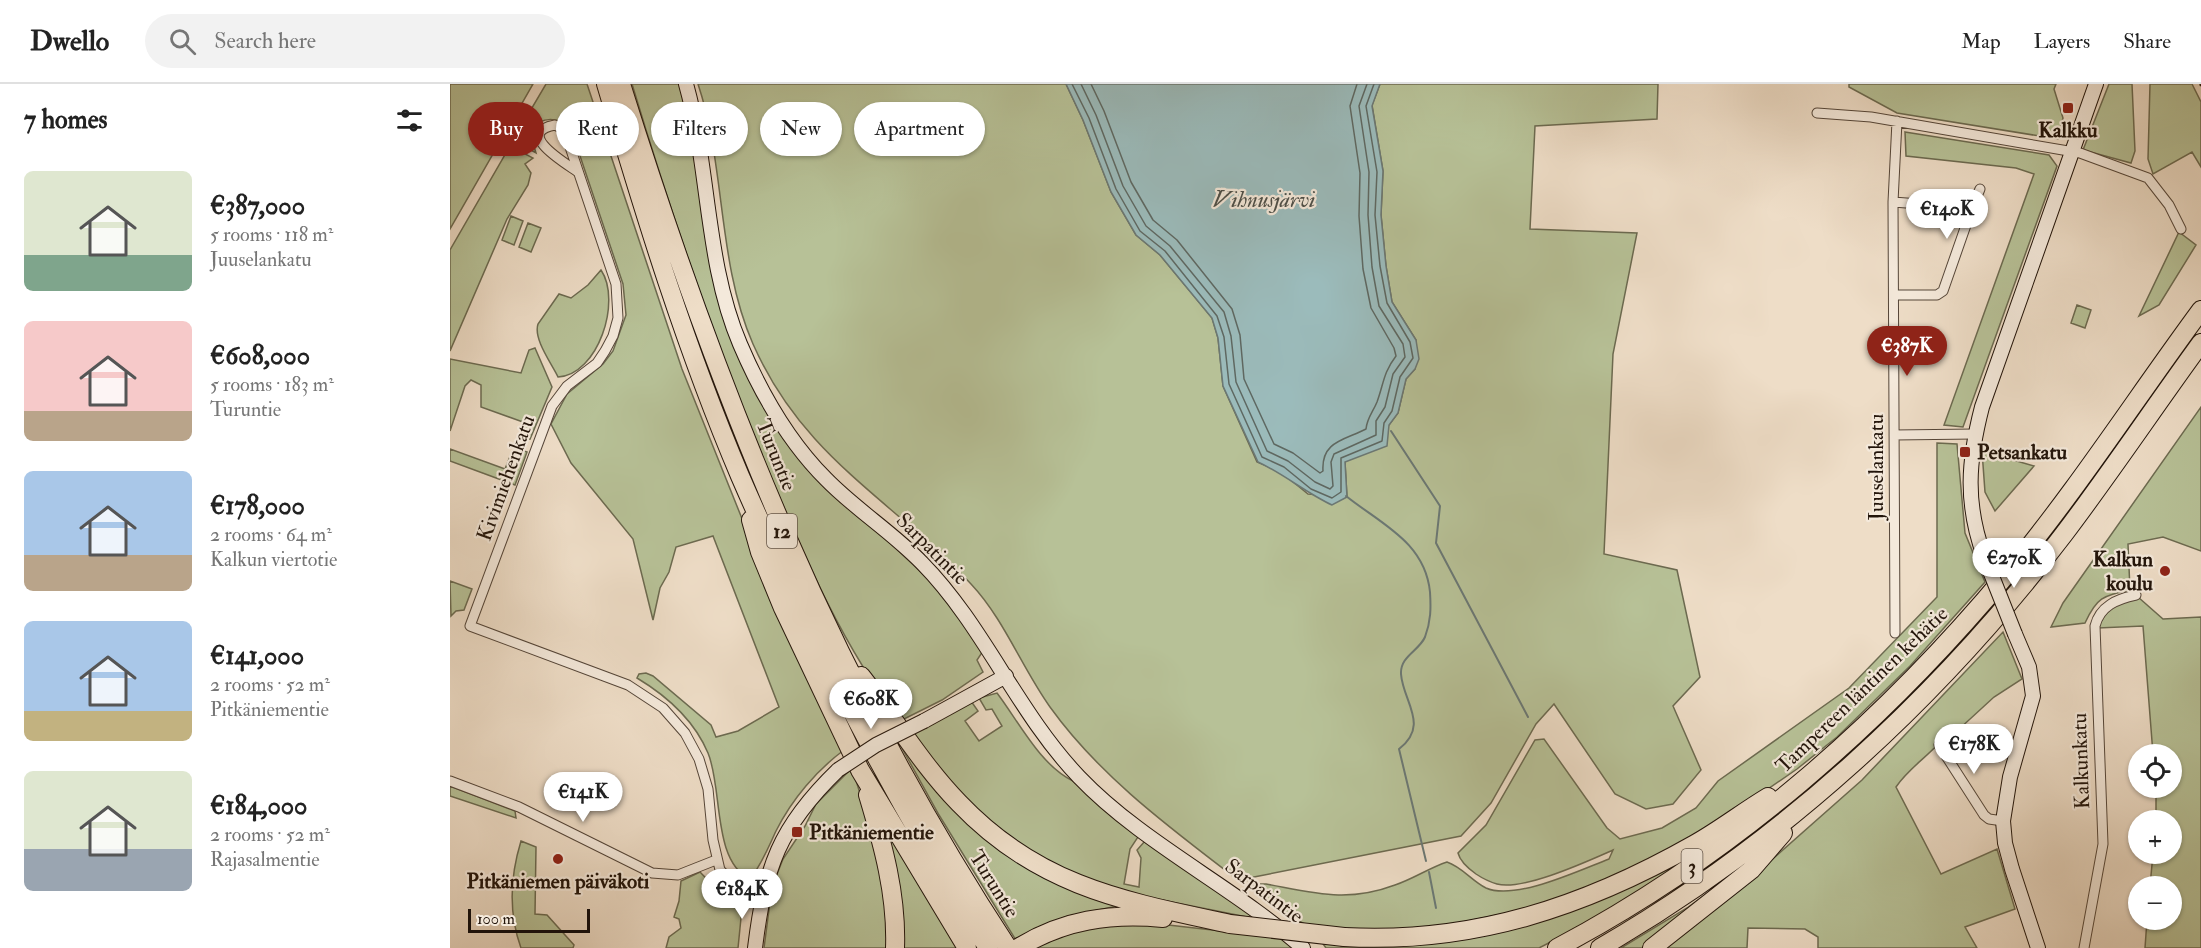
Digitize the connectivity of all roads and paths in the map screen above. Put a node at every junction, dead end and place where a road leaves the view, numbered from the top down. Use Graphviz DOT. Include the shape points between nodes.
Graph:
graph roads {
  1 [pos="606,84"];
  2 [pos="621,84"];
  3 [pos="686,84"];
  4 [pos="2096,84"];
  5 [pos="1817,112"];
  6 [pos="1897,121"];
  7 [pos="2073,152"];
  8 [pos="578,172"];
  9 [pos="1980,189"];
  10 [pos="1893,202"];
  11 [pos="1972,208"];
  12 [pos="2181,229"];
  13 [pos="1894,294"];
  14 [pos="2201,310"];
  15 [pos="2201,343"];
  16 [pos="1975,434"];
  17 [pos="1894,435"];
  18 [pos="740,474"];
  19 [pos="2136,595"];
  20 [pos="1895,633"];
  21 [pos="831,637"];
  22 [pos="1006,676"];
  23 [pos="1939,745"];
  24 [pos="1816,769"];
  25 [pos="860,770"];
  26 [pos="450,781"];
  27 [pos="1809,801"];
  28 [pos="2003,821"];
  29 [pos="716,860"];
  30 [pos="761,896"];
  31 [pos="1230,924"];
  32 [pos="1023,945"];
  33 [pos="755,948"];
  34 [pos="895,948"];
  35 [pos="967,948"];
  36 [pos="988,948"];
  37 [pos="1008,948"];
  38 [pos="1303,948"];
  39 [pos="1557,948"];
  40 [pos="1600,948"];
  41 [pos="1652,948"];
  42 [pos="2038,948"];
  43 [pos="2084,948"];
  1 -- 18 [label="highway, Turuntie / 12" via="648,223"];
  2 -- 21 [label="highway, Turuntie / 12" via="705,338 780,526"];
  3 -- 22 [label="street, Sarpatintie" via="728,310 761,387 812,464 922,562 966,615"];
  4 -- 7 [label="street"];
  5 -- 6 [label="street"];
  6 -- 7 [label="street"];
  6 -- 10 [label="street, Juuselankatu"];
  7 -- 12 [label="street" via="2148,178"];
  7 -- 16 [label="street"];
  8 -- 8 [label="street, Kivimiehenkatu" via="561,128 548,126 540,142 544,150"];
  8 -- 29 [label="street, Kivimiehenkatu" via="616,284 618,318 613,336 597,363 567,386 552,406 470,626 628,685 663,708 686,733 699,759 708,789"];
  9 -- 11 [label="street"];
  10 -- 11 [label="street"];
  10 -- 13 [label="street, Juuselankatu"];
  11 -- 13 [label="street" via="1943,291 1937,295"];
  13 -- 17 [label="street, Juuselankatu"];
  14 -- 24 [label="highway, Tampereen läntinen kehätie / 3" via="2008,573 1914,676"];
  15 -- 27 [label="highway, Tampereen läntinen kehätie / 3" via="2031,575 1932,685"];
  16 -- 17 [label="street"];
  16 -- 28 [label="street, bridge" via="1970,493 1976,534 2034,689 2010,777"];
  17 -- 20 [label="street, Juuselankatu"];
  18 -- 25 [label="highway" via="766,569"];
  18 -- 36 [label="highway, Turuntie / 12" via="849,708"];
  19 -- 43 [label="street, Kalkunkatu" via="2101,611 2095,626 2102,854"];
  21 -- 31 [label="highway" via="958,803 1014,851 1057,877 1099,892"];
  21 -- 37 [label="highway, Turuntie / 12" via="914,794"];
  22 -- 30 [label="street, bridge" via="876,745 838,770 811,797 789,828 776,851"];
  22 -- 38 [label="street, Sarpatintie" via="1058,752 1095,792"];
  23 -- 28 [label="street" via="1984,814"];
  24 -- 31 [label="highway, bridge" via="1660,863 1546,912 1426,938 1344,937"];
  24 -- 39 [label="highway, Tampereen läntinen kehätie / 3" via="1719,849 1622,912"];
  25 -- 34 [label="highway" via="886,860 894,904"];
  25 -- 35 [label="highway"];
  26 -- 29 [label="street" via="519,807 652,873 678,875"];
  27 -- 40 [label="highway, Tampereen läntinen kehätie / 3" via="1730,866"];
  27 -- 41 [label="highway" via="1763,859"];
  28 -- 42 [label="street" via="2010,862"];
  29 -- 30 [label="street" via="734,884"];
  30 -- 33 [label="street"];
  31 -- 32 [label="highway" via="1145,916 1099,917 1058,927"];
}
